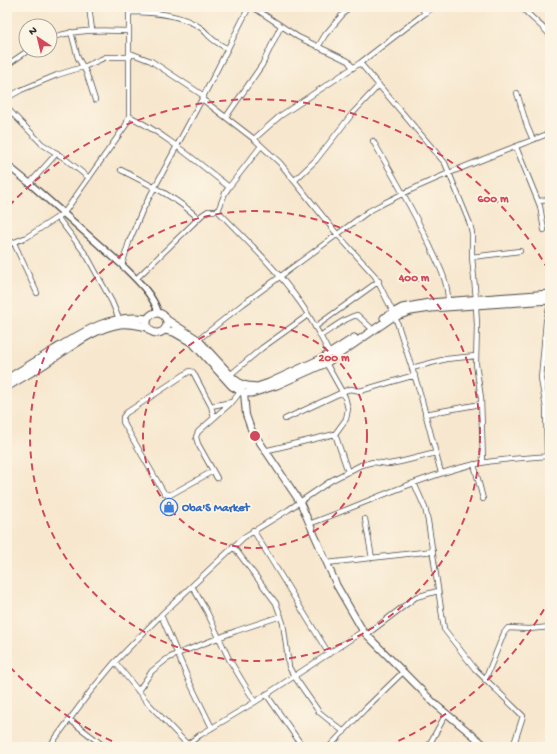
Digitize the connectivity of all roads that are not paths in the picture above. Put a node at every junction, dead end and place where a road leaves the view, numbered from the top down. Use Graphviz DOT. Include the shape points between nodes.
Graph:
graph roads {
  1 [pos="88,7"];
  2 [pos="249,7"];
  3 [pos="253,7"];
  4 [pos="349,7"];
  5 [pos="420,7"];
  6 [pos="433,7"];
  7 [pos="522,7"];
  8 [pos="129,9"];
  9 [pos="426,13"];
  10 [pos="281,26"];
  11 [pos="92,30"];
  12 [pos="130,31"];
  13 [pos="71,32"];
  14 [pos="549,32"];
  15 [pos="58,36"];
  16 [pos="318,46"];
  17 [pos="228,49"];
  18 [pos="130,55"];
  19 [pos="18,58"];
  20 [pos="360,63"];
  21 [pos="7,65"];
  22 [pos="83,67"];
  23 [pos="353,68"];
  24 [pos="379,85"];
  25 [pos="517,93"];
  26 [pos="7,98"];
  27 [pos="203,98"];
  28 [pos="95,100"];
  29 [pos="7,108"];
  30 [pos="129,116"];
  31 [pos="226,118"];
  32 [pos="550,133"];
  33 [pos="254,139"];
  34 [pos="533,140"];
  35 [pos="374,141"];
  36 [pos="261,146"];
  37 [pos="176,147"];
  38 [pos="516,147"];
  39 [pos="57,153"];
  40 [pos="7,166"];
  41 [pos="121,170"];
  42 [pos="450,174"];
  43 [pos="88,178"];
  44 [pos="294,181"];
  45 [pos="30,183"];
  46 [pos="154,187"];
  47 [pos="228,187"];
  48 [pos="403,194"];
  49 [pos="550,200"];
  50 [pos="538,201"];
  51 [pos="218,211"];
  52 [pos="64,213"];
  53 [pos="58,218"];
  54 [pos="198,218"];
  55 [pos="544,230"];
  56 [pos="337,234"];
  57 [pos="14,243"];
  58 [pos="7,245"];
  59 [pos="520,251"];
  60 [pos="472,257"];
  61 [pos="122,264"];
  62 [pos="280,277"];
  63 [pos="136,279"];
  64 [pos="379,281"];
  65 [pos="37,293"];
  66 [pos="550,294"];
  67 [pos="550,300"];
  68 [pos="448,301"];
  69 [pos="476,302"];
  70 [pos="550,304"];
  71 [pos="394,314"];
  72 [pos="152,315"];
  73 [pos="308,315"];
  74 [pos="119,319"];
  75 [pos="168,320"];
  76 [pos="315,327"];
  77 [pos="370,327"];
  78 [pos="165,330"];
  79 [pos="320,336"];
  80 [pos="198,340"];
  81 [pos="330,354"];
  82 [pos="476,356"];
  83 [pos="326,363"];
  84 [pos="316,365"];
  85 [pos="412,368"];
  86 [pos="230,375"];
  87 [pos="414,375"];
  88 [pos="7,379"];
  89 [pos="7,387"];
  90 [pos="242,392"];
  91 [pos="342,392"];
  92 [pos="547,396"];
  93 [pos="233,401"];
  94 [pos="481,404"];
  95 [pos="211,406"];
  96 [pos="425,414"];
  97 [pos="214,417"];
  98 [pos="285,419"];
  99 [pos="335,434"];
  100 [pos="264,451"];
  101 [pos="436,453"];
  102 [pos="548,456"];
  103 [pos="483,462"];
  104 [pos="474,464"];
  105 [pos="213,471"];
  106 [pos="348,472"];
  107 [pos="442,473"];
  108 [pos="217,478"];
  109 [pos="414,483"];
  110 [pos="483,499"];
  111 [pos="300,502"];
  112 [pos="365,519"];
  113 [pos="309,524"];
  114 [pos="253,530"];
  115 [pos="233,546"];
  116 [pos="433,551"];
  117 [pos="372,558"];
  118 [pos="327,563"];
  119 [pos="192,586"];
  120 [pos="438,591"];
  121 [pos="161,615"];
  122 [pos="281,616"];
  123 [pos="550,627"];
  124 [pos="365,633"];
  125 [pos="219,637"];
  126 [pos="178,654"];
  127 [pos="329,654"];
  128 [pos="115,662"];
  129 [pos="403,672"];
  130 [pos="294,676"];
  131 [pos="485,680"];
  132 [pos="138,691"];
  133 [pos="266,694"];
  134 [pos="254,702"];
  135 [pos="446,714"];
  136 [pos="70,720"];
  137 [pos="212,728"];
  138 [pos="344,732"];
  139 [pos="186,745"];
  140 [pos="49,747"];
  141 [pos="105,747"];
  142 [pos="303,747"];
  143 [pos="329,747"];
  144 [pos="428,747"];
  145 [pos="487,747"];
  146 [pos="513,747"];
  1 -- 11 [label="street"];
  2 -- 17 [label="street"];
  3 -- 10 [label="street"];
  4 -- 16 [label="street"];
  5 -- 9 [label="street"];
  6 -- 9 [label="street"];
  7 -- 14 [label="street"];
  8 -- 12 [label="street"];
  8 -- 17 [label="street" via="187,21"];
  9 -- 20 [label="street"];
  10 -- 16 [label="street"];
  10 -- 31 [label="street" via="262,65"];
  11 -- 12 [label="street"];
  11 -- 13 [label="street"];
  12 -- 18 [label="street"];
  13 -- 15 [label="street"];
  13 -- 22 [label="street"];
  16 -- 23 [label="street" via="348,61"];
  17 -- 27 [label="street"];
  18 -- 22 [label="street" via="106,57"];
  18 -- 27 [label="street" via="151,61"];
  18 -- 30 [label="street"];
  19 -- 21 [label="street"];
  20 -- 23 [label="street"];
  20 -- 24 [label="street"];
  22 -- 26 [label="street" via="25,88"];
  22 -- 28 [label="street"];
  23 -- 33 [label="street" via="280,116"];
  24 -- 42 [label="street" via="438,154"];
  24 -- 44 [label="street" via="356,109 316,160"];
  25 -- 34 [label="street"];
  27 -- 31 [label="street"];
  27 -- 37 [label="street"];
  29 -- 39 [label="street" via="34,137"];
  30 -- 37 [label="street" via="157,132"];
  30 -- 43 [label="street" via="122,132"];
  31 -- 33 [label="street"];
  32 -- 34 [label="street"];
  33 -- 36 [label="street"];
  34 -- 38 [label="street"];
  35 -- 48 [label="street"];
  36 -- 44 [label="street" via="280,163"];
  36 -- 47 [label="street"];
  37 -- 46 [label="street"];
  37 -- 47 [label="street"];
  38 -- 42 [label="street"];
  38 -- 50 [label="street"];
  39 -- 43 [label="street"];
  39 -- 45 [label="street"];
  40 -- 45 [label="street"];
  41 -- 46 [label="street"];
  42 -- 48 [label="street"];
  42 -- 60 [label="street" via="470,224"];
  43 -- 52 [label="street"];
  44 -- 56 [label="street"];
  45 -- 52 [label="street"];
  46 -- 54 [label="street"];
  46 -- 61 [label="street"];
  47 -- 51 [label="street"];
  48 -- 56 [label="street" via="369,212"];
  48 -- 68 [label="street" via="444,277"];
  49 -- 50 [label="street"];
  50 -- 55 [label="street"];
  51 -- 54 [label="street" via="208,211"];
  51 -- 62 [label="street"];
  52 -- 53 [label="street"];
  52 -- 61 [label="street"];
  53 -- 57 [label="street"];
  53 -- 74 [label="street" via="87,256"];
  54 -- 63 [label="street"];
  56 -- 62 [label="street"];
  56 -- 64 [label="street"];
  57 -- 58 [label="street"];
  57 -- 65 [label="street"];
  59 -- 60 [label="street"];
  60 -- 69 [label="street"];
  61 -- 63 [label="street"];
  62 -- 73 [label="street"];
  62 -- 80 [label="street"];
  63 -- 72 [label="street"];
  64 -- 71 [label="street"];
  64 -- 76 [label="street"];
  66 -- 69 [label="main road"];
  67 -- 69 [label="main road"];
  68 -- 69 [label="main road"];
  68 -- 71 [label="main road" via="410,306"];
  69 -- 71 [label="main road"];
  69 -- 82 [label="street"];
  70 -- 92 [label="street" via="541,384"];
  71 -- 77 [label="main road"];
  71 -- 83 [label="main road"];
  71 -- 85 [label="street"];
  72 -- 74 [label="main road"];
  72 -- 75 [label="main road" via="165,316"];
  72 -- 78 [label="main road" via="151,331 161,333"];
  72 -- 89 [label="main road" via="136,324 123,324 85,338"];
  73 -- 76 [label="street"];
  73 -- 86 [label="street"];
  74 -- 88 [label="main road" via="90,329"];
  75 -- 78 [label="main road"];
  75 -- 80 [label="main road"];
  76 -- 79 [label="street"];
  77 -- 79 [label="street" via="358,315"];
  77 -- 81 [label="main road"];
  78 -- 90 [label="main road" via="193,343 232,386"];
  79 -- 81 [label="street"];
  80 -- 86 [label="main road"];
  81 -- 84 [label="main road"];
  82 -- 85 [label="street" via="446,359"];
  82 -- 94 [label="street"];
  83 -- 84 [label="main road"];
  83 -- 91 [label="street"];
  84 -- 86 [label="main road" via="257,387 242,385"];
  84 -- 90 [label="main road" via="271,387 252,393"];
  85 -- 87 [label="street"];
  87 -- 91 [label="street" via="360,391 351,389"];
  87 -- 96 [label="street"];
  90 -- 93 [label="street"];
  90 -- 100 [label="main road" via="248,423"];
  91 -- 98 [label="street"];
  91 -- 99 [label="street" via="348,413"];
  92 -- 102 [label="street"];
  93 -- 95 [label="street"];
  93 -- 97 [label="street"];
  94 -- 96 [label="street"];
  94 -- 103 [label="street"];
  95 -- 97 [label="street"];
  95 -- 105 [label="street" via="193,372 190,371 126,413 123,422 164,493 170,495"];
  96 -- 101 [label="street"];
  97 -- 105 [label="street" via="196,437"];
  99 -- 100 [label="street"];
  99 -- 106 [label="street"];
  100 -- 111 [label="main road"];
  101 -- 106 [label="street" via="389,464 373,462"];
  101 -- 107 [label="street"];
  102 -- 103 [label="street"];
  103 -- 104 [label="street"];
  104 -- 107 [label="street"];
  104 -- 110 [label="street"];
  105 -- 108 [label="street"];
  106 -- 111 [label="street"];
  107 -- 109 [label="street"];
  109 -- 113 [label="street"];
  109 -- 116 [label="street" via="425,508"];
  111 -- 113 [label="main road"];
  111 -- 114 [label="street"];
  112 -- 117 [label="street"];
  113 -- 118 [label="main road"];
  114 -- 115 [label="street"];
  114 -- 127 [label="street"];
  115 -- 119 [label="street"];
  115 -- 122 [label="street" via="276,603"];
  116 -- 117 [label="street"];
  116 -- 120 [label="street"];
  117 -- 118 [label="street"];
  118 -- 124 [label="main road"];
  119 -- 121 [label="street"];
  119 -- 125 [label="street"];
  120 -- 124 [label="street" via="416,597"];
  120 -- 131 [label="street" via="444,629"];
  121 -- 126 [label="street"];
  121 -- 128 [label="street"];
  122 -- 125 [label="street"];
  122 -- 130 [label="street" via="287,658"];
  123 -- 131 [label="street" via="508,628"];
  124 -- 127 [label="street"];
  124 -- 129 [label="main road"];
  125 -- 126 [label="street"];
  125 -- 134 [label="street" via="231,664"];
  126 -- 132 [label="street" via="152,671"];
  126 -- 137 [label="street"];
  127 -- 130 [label="street"];
  128 -- 132 [label="street"];
  128 -- 136 [label="street"];
  129 -- 135 [label="main road"];
  129 -- 138 [label="street"];
  130 -- 133 [label="street"];
  130 -- 138 [label="street" via="319,712"];
  131 -- 146 [label="street" via="523,716"];
  132 -- 139 [label="street"];
  133 -- 134 [label="street"];
  133 -- 142 [label="street"];
  134 -- 137 [label="street"];
  135 -- 144 [label="street"];
  135 -- 145 [label="main road"];
  136 -- 140 [label="street"];
  136 -- 141 [label="street"];
  137 -- 139 [label="street"];
  138 -- 143 [label="street"];
}
